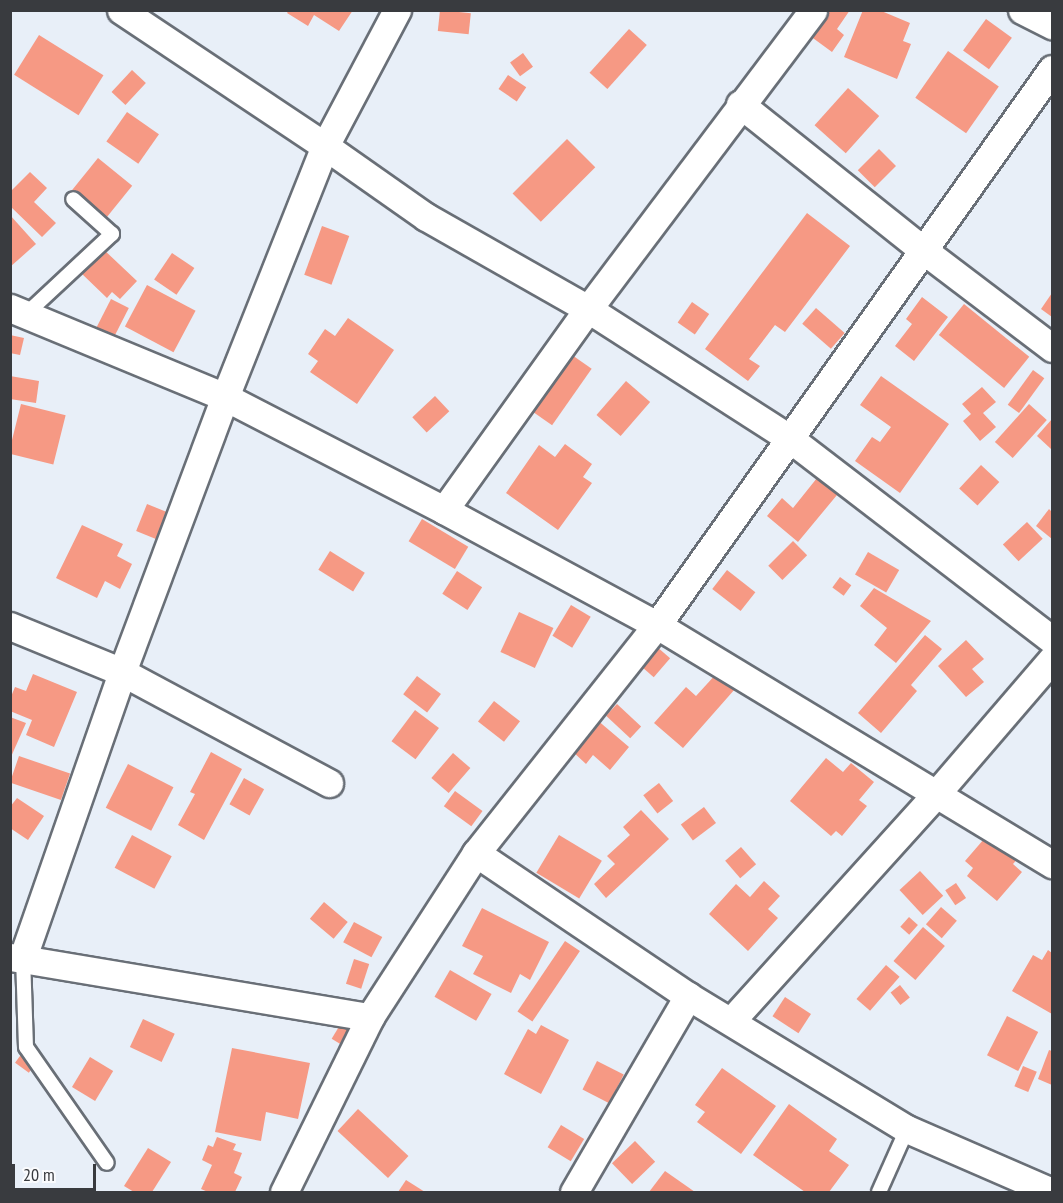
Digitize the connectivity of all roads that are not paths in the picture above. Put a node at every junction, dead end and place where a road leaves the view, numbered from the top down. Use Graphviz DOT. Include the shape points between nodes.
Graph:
graph roads {
  1 [pos="121,10"];
  2 [pos="397,10"];
  3 [pos="813,10"];
  4 [pos="1022,10"];
  5 [pos="1053,25"];
  6 [pos="1053,69"];
  7 [pos="740,104"];
  8 [pos="325,146"];
  9 [pos="73,199"];
  10 [pos="923,250"];
  11 [pos="588,309"];
  12 [pos="18,312"];
  13 [pos="1053,348"];
  14 [pos="225,397"];
  15 [pos="789,438"];
  16 [pos="444,510"];
  17 [pos="657,625"];
  18 [pos="10,626"];
  19 [pos="1053,640"];
  20 [pos="1053,659"];
  21 [pos="122,672"];
  22 [pos="329,783"];
  23 [pos="936,794"];
  24 [pos="476,853"];
  25 [pos="1053,864"];
  26 [pos="16,957"];
  27 [pos="688,996"];
  28 [pos="370,1017"];
  29 [pos="731,1022"];
  30 [pos="908,1129"];
  31 [pos="107,1163"];
  32 [pos="284,1192"];
  33 [pos="574,1192"];
  34 [pos="879,1192"];
  35 [pos="1053,1192"];
  1 -- 8 [label="street"];
  2 -- 8 [label="street"];
  3 -- 7 [label="street"];
  4 -- 5 [label="street"];
  6 -- 10 [label="street"];
  7 -- 10 [label="street"];
  7 -- 11 [label="street"];
  8 -- 11 [label="street" via="426,218"];
  8 -- 14 [label="street"];
  9 -- 12 [label="lane" via="112,234"];
  10 -- 13 [label="street"];
  10 -- 15 [label="street"];
  11 -- 15 [label="street"];
  11 -- 16 [label="street"];
  12 -- 14 [label="street"];
  14 -- 16 [label="street"];
  14 -- 21 [label="street"];
  15 -- 17 [label="street"];
  15 -- 19 [label="street"];
  16 -- 17 [label="street"];
  17 -- 23 [label="street"];
  17 -- 24 [label="street"];
  18 -- 21 [label="street"];
  20 -- 23 [label="street"];
  21 -- 22 [label="street"];
  21 -- 26 [label="street"];
  23 -- 25 [label="street"];
  23 -- 29 [label="street"];
  24 -- 27 [label="street"];
  24 -- 28 [label="street"];
  26 -- 28 [label="street"];
  26 -- 31 [label="lane" via="26,1047"];
  27 -- 29 [label="street"];
  27 -- 33 [label="street"];
  28 -- 32 [label="street"];
  29 -- 30 [label="street"];
  30 -- 34 [label="lane"];
  30 -- 35 [label="street"];
}
